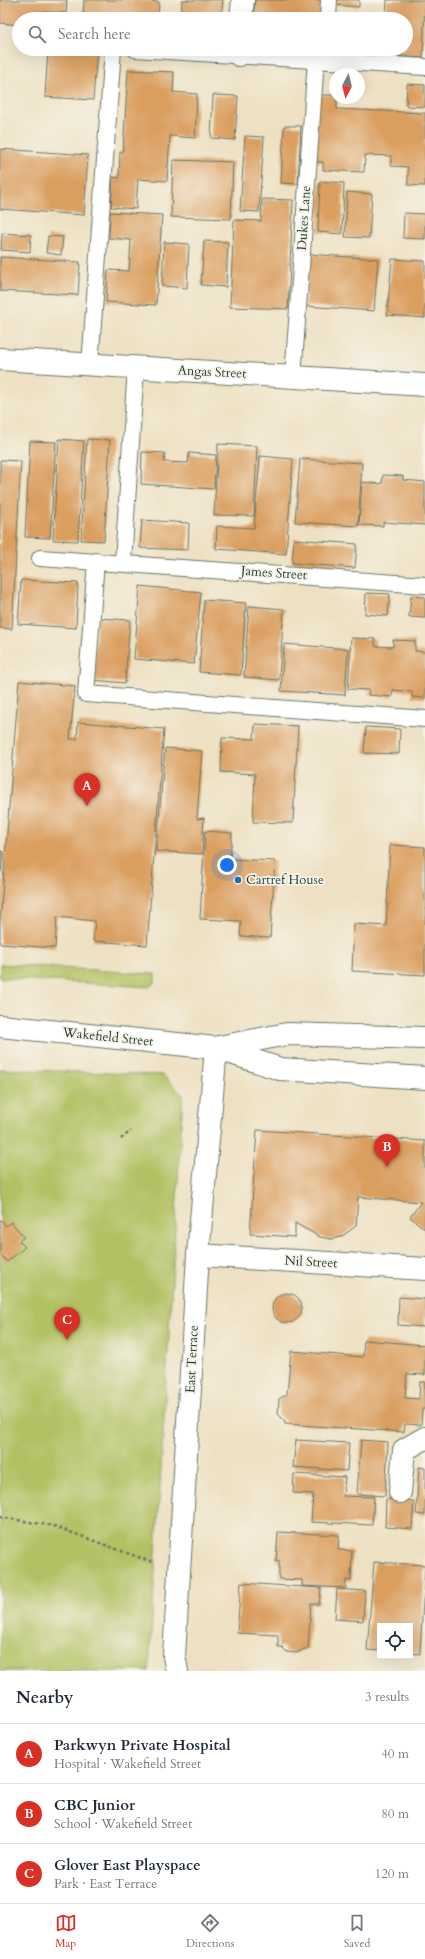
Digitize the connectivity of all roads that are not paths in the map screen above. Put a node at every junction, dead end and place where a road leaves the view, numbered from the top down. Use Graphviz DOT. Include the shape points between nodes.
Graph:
graph roads {
  1 [pos="243,0"];
  2 [pos="329,0"];
  3 [pos="242,12"];
  4 [pos="328,12"];
  5 [pos="112,56"];
  6 [pos="306,56"];
  7 [pos="323,57"];
  8 [pos="425,67"];
  9 [pos="0,359"];
  10 [pos="90,365"];
  11 [pos="136,367"];
  12 [pos="293,377"];
  13 [pos="425,385"];
  14 [pos="40,558"];
  15 [pos="96,561"];
  16 [pos="123,562"];
  17 [pos="425,585"];
  18 [pos="425,719"];
  19 [pos="0,1026"];
  20 [pos="425,1038"];
  21 [pos="216,1048"];
  22 [pos="425,1078"];
  23 [pos="198,1255"];
  24 [pos="425,1269"];
  25 [pos="425,1438"];
  26 [pos="400,1492"];
  27 [pos="176,1671"];
  1 -- 3 [label="street"];
  2 -- 4 [label="lane"];
  5 -- 10 [label="lane"];
  6 -- 7 [label="lane"];
  7 -- 8 [label="lane"];
  7 -- 12 [label="lane, Dukes Lane"];
  9 -- 10 [label="street, Angas Street"];
  10 -- 11 [label="street, Angas Street"];
  11 -- 12 [label="street, Angas Street"];
  11 -- 16 [label="lane"];
  12 -- 13 [label="street, Angas Street"];
  14 -- 15 [label="lane, James Street"];
  15 -- 16 [label="lane, James Street"];
  15 -- 18 [label="lane" via="86,694"];
  16 -- 17 [label="lane, James Street"];
  19 -- 21 [label="street, Wakefield Street"];
  20 -- 21 [label="street, Wakefield Street" via="287,1034"];
  21 -- 22 [label="street, Wakefield Street" via="280,1068"];
  21 -- 23 [label="street, East Terrace"];
  23 -- 24 [label="street, Nil Street"];
  23 -- 27 [label="street, East Terrace" via="174,1661"];
  25 -- 26 [label="street" via="404,1450"];
}
